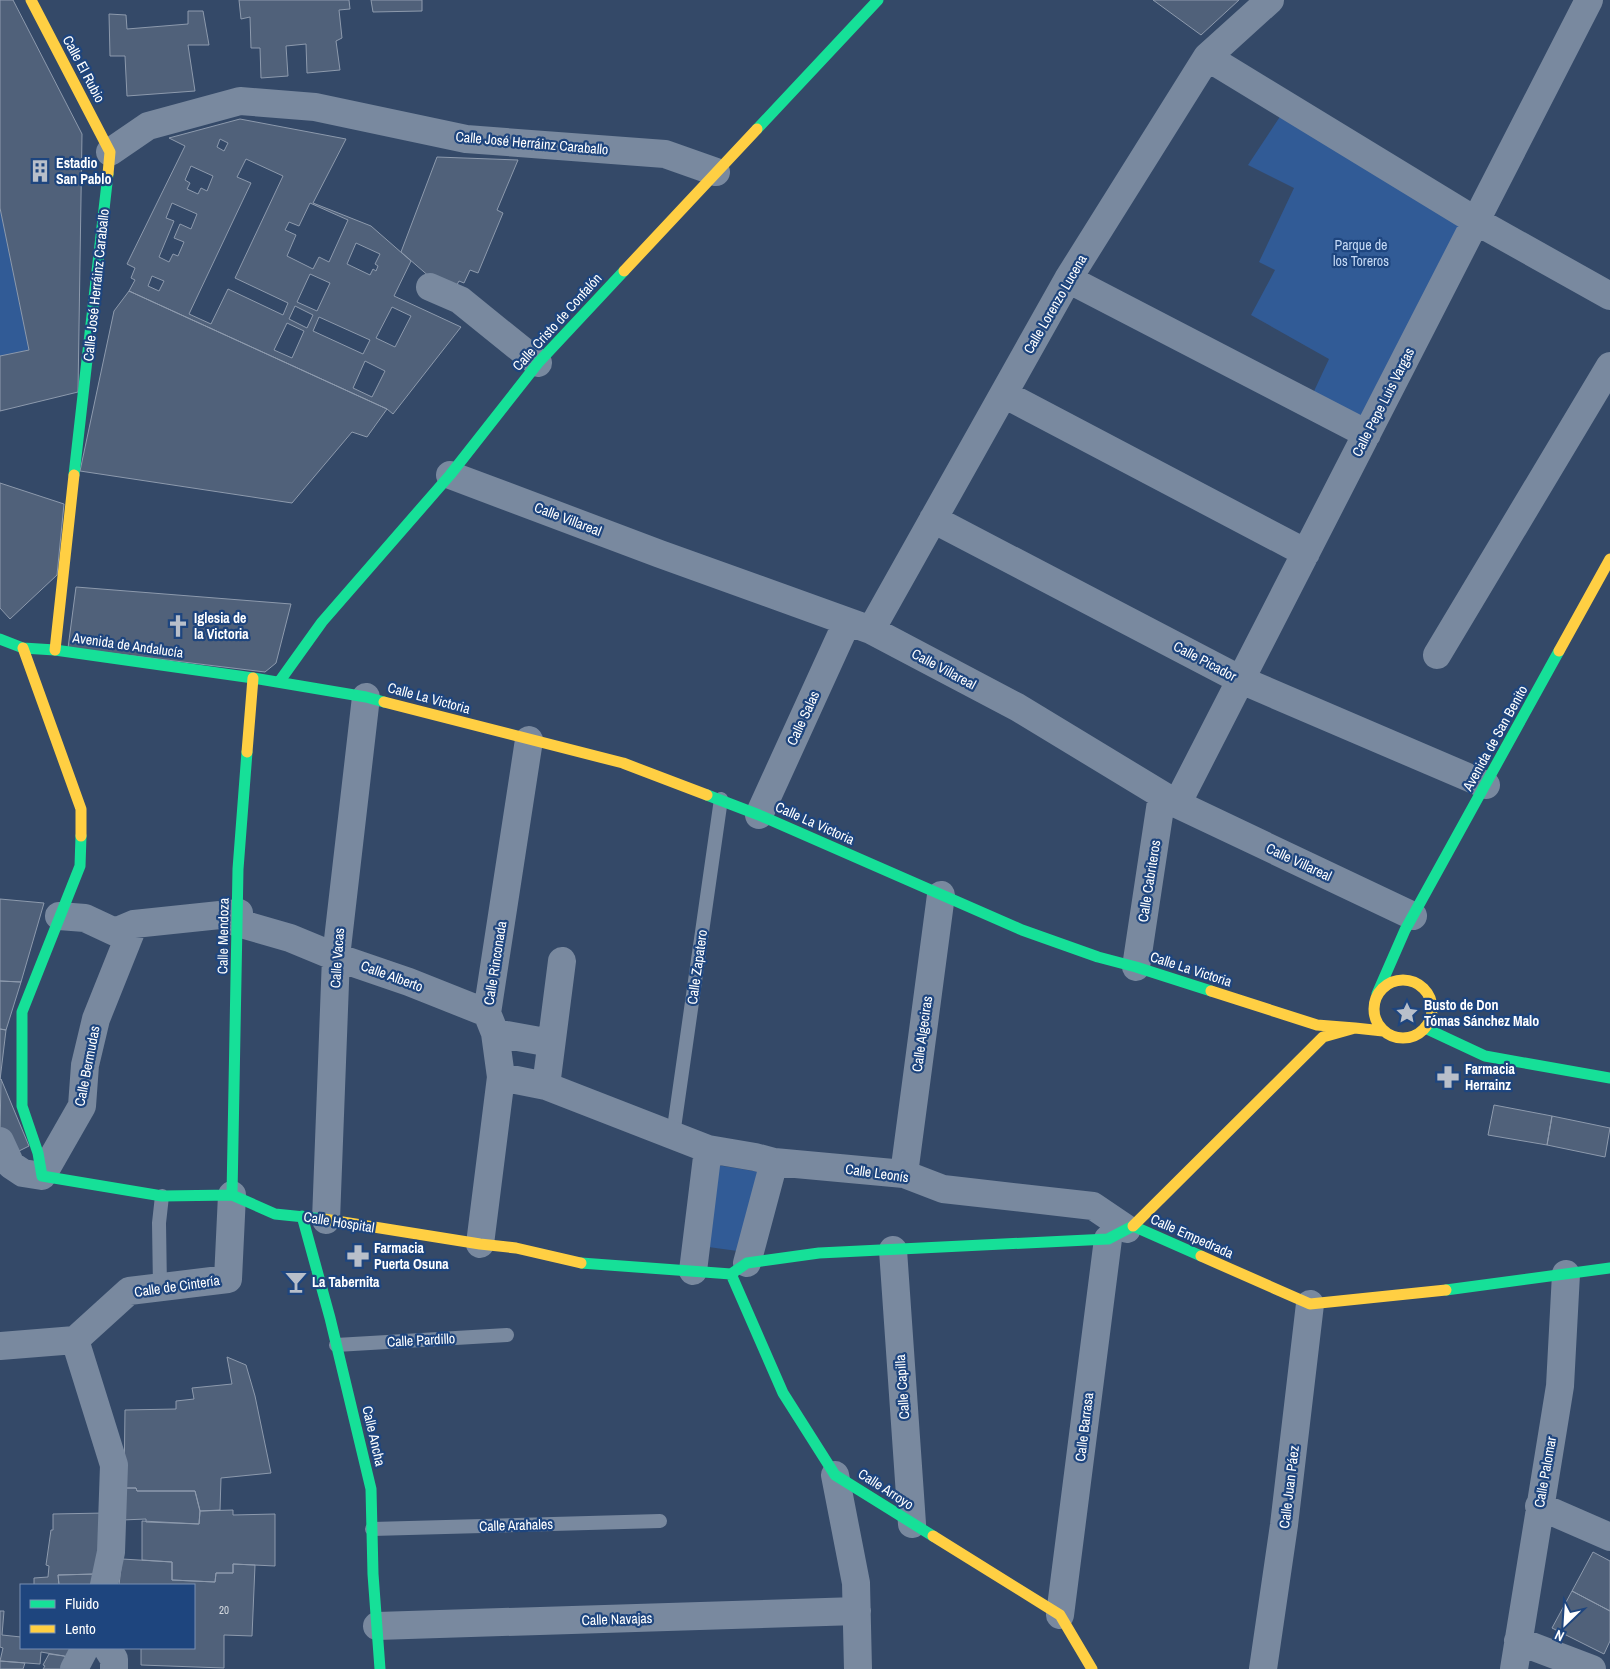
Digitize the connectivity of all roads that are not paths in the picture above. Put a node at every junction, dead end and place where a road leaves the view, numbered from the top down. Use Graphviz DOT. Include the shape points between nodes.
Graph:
graph roads {
  1 [pos="31,0"];
  2 [pos="878,0"];
  3 [pos="1270,0"];
  4 [pos="1590,0"];
  5 [pos="1207,57"];
  6 [pos="110,152"];
  7 [pos="716,172"];
  8 [pos="1476,221"];
  9 [pos="1068,279"];
  10 [pos="430,287"];
  11 [pos="1610,296"];
  12 [pos="538,363"];
  13 [pos="1610,366"];
  14 [pos="1004,394"];
  15 [pos="1367,434"];
  16 [pos="450,475"];
  17 [pos="933,519"];
  18 [pos="1306,553"];
  19 [pos="1610,559"];
  20 [pos="859,626"];
  21 [pos="0,639"];
  22 [pos="23,648"];
  23 [pos="55,650"];
  24 [pos="1438,655"];
  25 [pos="253,678"];
  26 [pos="1241,680"];
  27 [pos="279,682"];
  28 [pos="366,697"];
  29 [pos="529,740"];
  30 [pos="1486,785"];
  31 [pos="721,799"];
  32 [pos="1169,800"];
  33 [pos="759,815"];
  34 [pos="941,895"];
  35 [pos="59,916"];
  36 [pos="238,918"];
  37 [pos="1409,923"];
  38 [pos="134,924"];
  39 [pos="1408,948"];
  40 [pos="336,957"];
  41 [pos="562,962"];
  42 [pos="1136,967"];
  43 [pos="1377,994"];
  44 [pos="491,1023"];
  45 [pos="1355,1028"];
  46 [pos="1425,1028"];
  47 [pos="1383,1031"];
  48 [pos="551,1043"];
  49 [pos="501,1077"];
  50 [pos="1610,1078"];
  51 [pos="546,1086"];
  52 [pos="673,1135"];
  53 [pos="708,1149"];
  54 [pos="4,1157"];
  55 [pos="774,1162"];
  56 [pos="904,1174"];
  57 [pos="42,1176"];
  58 [pos="232,1195"];
  59 [pos="162,1196"];
  60 [pos="314,1218"];
  61 [pos="1123,1232"];
  62 [pos="480,1244"];
  63 [pos="893,1250"];
  64 [pos="739,1268"];
  65 [pos="1610,1268"];
  66 [pos="693,1271"];
  67 [pos="1566,1274"];
  68 [pos="160,1288"];
  69 [pos="1310,1304"];
  70 [pos="507,1335"];
  71 [pos="75,1340"];
  72 [pos="336,1345"];
  73 [pos="0,1346"];
  74 [pos="836,1475"];
  75 [pos="1539,1506"];
  76 [pos="660,1521"];
  77 [pos="912,1524"];
  78 [pos="372,1529"];
  79 [pos="1610,1537"];
  80 [pos="104,1584"];
  81 [pos="857,1611"];
  82 [pos="1060,1615"];
  83 [pos="377,1626"];
  84 [pos="1518,1640"];
  85 [pos="84,1649"];
  86 [pos="108,1649"];
  87 [pos="74,1669"];
  88 [pos="114,1669"];
  89 [pos="380,1669"];
  90 [pos="858,1669"];
  91 [pos="1092,1669"];
  92 [pos="1263,1669"];
  93 [pos="1514,1669"];
  94 [pos="1592,1669"];
  1 -- 6 [label="street, Calle El Rubio"];
  2 -- 7 [label="street, Calle Cristo de Confalón"];
  3 -- 5 [label="street, Calle Lorenzo Lucena"];
  4 -- 8 [label="street, Calle Pepe Luis Vargas"];
  5 -- 8 [label="street"];
  5 -- 9 [label="street, Calle Lorenzo Lucena"];
  6 -- 7 [label="street, Calle José Herráinz Caraballo" via="148,126 240,101 315,107 466,139 665,154"];
  6 -- 23 [label="street, Calle José Herráinz Caraballo"];
  7 -- 12 [label="street, Calle Cristo de Confalón"];
  8 -- 11 [label="street"];
  8 -- 15 [label="street, Calle Pepe Luis Vargas"];
  9 -- 14 [label="street, Calle Lorenzo Lucena"];
  9 -- 15 [label="street"];
  10 -- 12 [label="street" via="460,300"];
  12 -- 16 [label="street, Calle Cristo de Confalón"];
  13 -- 24 [label="street"];
  14 -- 17 [label="street, Calle Lorenzo Lucena"];
  14 -- 18 [label="street"];
  15 -- 18 [label="street, Calle Pepe Luis Vargas"];
  16 -- 20 [label="street, Calle Villareal"];
  16 -- 27 [label="street, Calle Cristo de Confalón" via="322,622"];
  17 -- 20 [label="street, Calle Lorenzo Lucena"];
  17 -- 26 [label="street, Calle Picador"];
  18 -- 26 [label="street, Calle Pepe Luis Vargas"];
  19 -- 30 [label="street, Avenida de San Benito"];
  20 -- 32 [label="street, Calle Villareal" via="1016,707"];
  20 -- 33 [label="street, Calle Salas"];
  21 -- 22 [label="street, Avenida de Andalucía"];
  22 -- 23 [label="street, Avenida de Andalucía"];
  22 -- 35 [label="street" via="82,809 80,866"];
  23 -- 25 [label="street, Avenida de Andalucía"];
  25 -- 27 [label="street, Calle La Victoria"];
  25 -- 36 [label="street, Calle Mendoza" via="238,869"];
  26 -- 30 [label="street, Calle Picador"];
  26 -- 32 [label="street, Calle Pepe Luis Vargas"];
  27 -- 28 [label="street, Calle La Victoria"];
  28 -- 29 [label="street, Calle La Victoria"];
  28 -- 40 [label="street, Calle Vacas"];
  29 -- 31 [label="street, Calle La Victoria" via="623,763"];
  29 -- 44 [label="street, Calle Rinconada"];
  30 -- 37 [label="street, Avenida de San Benito"];
  31 -- 33 [label="street, Calle La Victoria"];
  31 -- 52 [label="lane, Calle Zapatero"];
  32 -- 37 [label="street, Calle Villareal"];
  32 -- 42 [label="street, Calle Cabriteros"];
  33 -- 34 [label="street, Calle La Victoria"];
  34 -- 42 [label="street, Calle La Victoria" via="1022,930"];
  34 -- 56 [label="street, Calle Algeciras"];
  35 -- 38 [label="street" via="84,918 115,932"];
  35 -- 57 [label="street" via="22,1012 22,1106"];
  36 -- 38 [label="street"];
  36 -- 40 [label="street, Calle Alberto"];
  36 -- 58 [label="street, Calle Mendoza"];
  37 -- 39 [label="street"];
  37 -- 43 [label="street, Avenida de San Benito"];
  38 -- 57 [label="street, Calle Bermudas" via="96,1019 85,1065 82,1106"];
  40 -- 44 [label="street, Calle Alberto" via="409,982"];
  40 -- 60 [label="street, Calle Vacas"];
  41 -- 48 [label="street"];
  42 -- 45 [label="street, Calle La Victoria" via="1317,1025"];
  43 -- 46 [label="street" via="1393,981 1412,977 1431,1002 1430,1020"];
  43 -- 47 [label="street" via="1373,1013"];
  44 -- 48 [label="street, Calle Alberto"];
  44 -- 49 [label="street, Calle Rinconada"];
  45 -- 47 [label="street, Calle La Victoria"];
  45 -- 61 [label="street" via="1323,1037"];
  46 -- 47 [label="street" via="1418,1034 1400,1038"];
  46 -- 50 [label="street" via="1485,1056"];
  48 -- 51 [label="street"];
  49 -- 51 [label="street, Calle Leonís"];
  49 -- 62 [label="street, Calle Rinconada"];
  51 -- 52 [label="street, Calle Leonís"];
  52 -- 53 [label="street, Calle Leonís"];
  53 -- 55 [label="street, Calle Leonís"];
  53 -- 66 [label="street"];
  54 -- 57 [label="street, Calle Hospital" via="23,1173"];
  55 -- 56 [label="street, Calle Leonís"];
  55 -- 64 [label="street"];
  56 -- 61 [label="street, Calle Leonís" via="943,1189 1093,1206"];
  57 -- 59 [label="street, Calle Hospital"];
  58 -- 59 [label="street, Calle Hospital"];
  58 -- 60 [label="street, Calle Hospital" via="274,1214"];
  58 -- 68 [label="street, Calle de Cintería" via="228,1280"];
  59 -- 68 [label="lane"];
  60 -- 62 [label="street, Calle Hospital"];
  60 -- 72 [label="street, Calle Ancha"];
  61 -- 63 [label="street, Calle Empedrada"];
  61 -- 69 [label="street, Calle Empedrada"];
  61 -- 82 [label="street, Calle Barrasa"];
  62 -- 66 [label="street, Calle Hospital" via="516,1248 585,1264"];
  63 -- 64 [label="street, Calle Empedrada" via="819,1253"];
  63 -- 77 [label="street, Calle Capilla"];
  64 -- 66 [label="street, Calle Hospital"];
  64 -- 74 [label="street, Calle Arroyo" via="783,1393"];
  65 -- 67 [label="street, Calle Empedrada"];
  67 -- 69 [label="street, Calle Empedrada" via="1461,1290"];
  67 -- 75 [label="street, Calle Palomar" via="1560,1386"];
  68 -- 71 [label="street, Calle de Cintería" via="129,1291"];
  69 -- 92 [label="street, Calle Juan Páez"];
  70 -- 72 [label="lane, Calle Pardillo"];
  71 -- 73 [label="street"];
  71 -- 80 [label="street" via="114,1465 111,1552"];
  72 -- 78 [label="street, Calle Ancha" via="371,1489"];
  74 -- 77 [label="street, Calle Arroyo"];
  74 -- 81 [label="street" via="856,1583"];
  75 -- 79 [label="street"];
  75 -- 84 [label="street, Calle Palomar"];
  76 -- 78 [label="lane, Calle Arahales"];
  77 -- 82 [label="street, Calle Arroyo"];
  78 -- 83 [label="street, Calle Ancha"];
  81 -- 83 [label="street, Calle Navajas"];
  81 -- 90 [label="street"];
  82 -- 91 [label="street, Calle Arroyo"];
  83 -- 89 [label="street, Calle Ancha"];
  84 -- 93 [label="street, Calle Palomar"];
  84 -- 94 [label="street"];
  85 -- 87 [label="street"];
  86 -- 88 [label="street" via="114,1659"];
}
